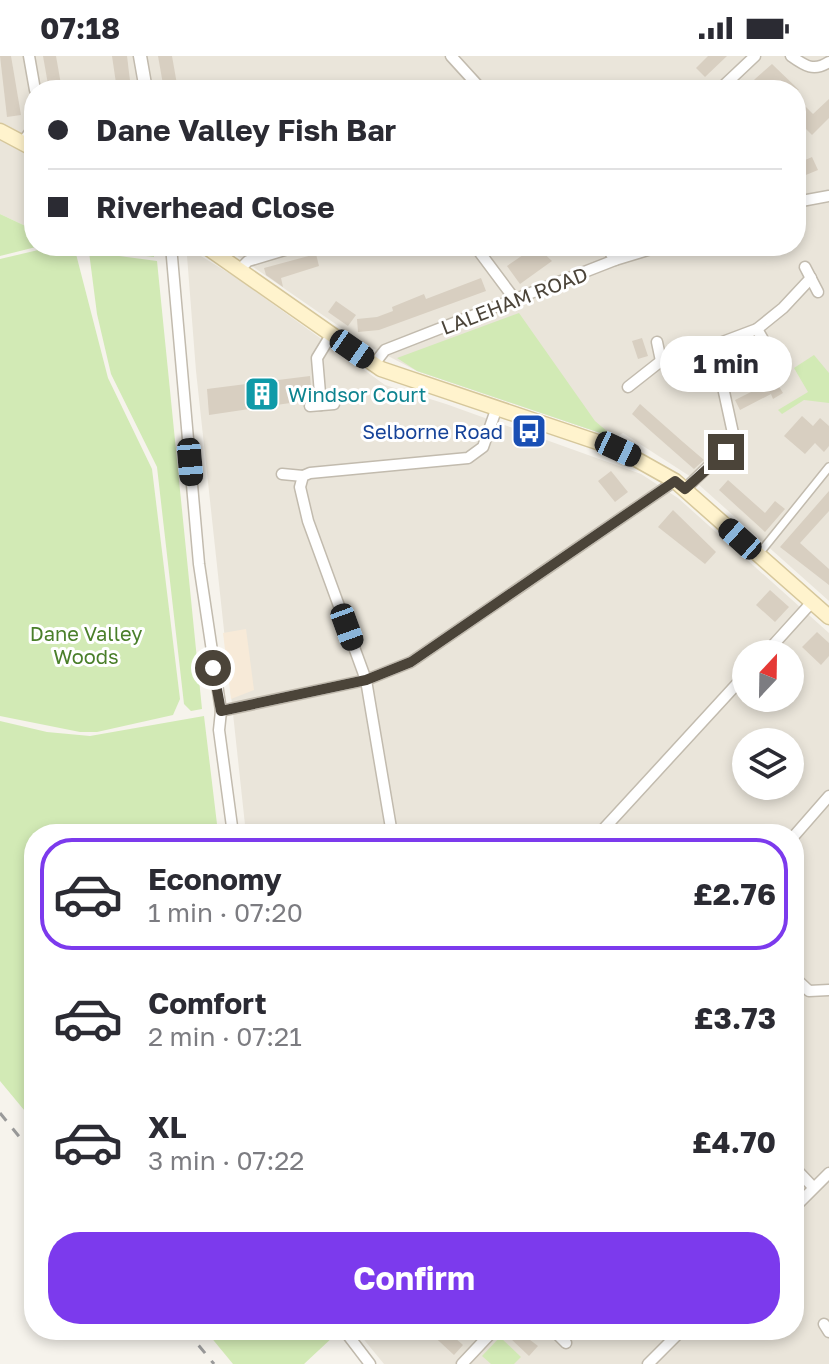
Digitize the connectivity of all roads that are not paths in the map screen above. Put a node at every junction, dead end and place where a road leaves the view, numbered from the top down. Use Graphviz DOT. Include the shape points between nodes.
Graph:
graph roads {
  1 [pos="29,56"];
  2 [pos="140,56"];
  3 [pos="451,56"];
  4 [pos="754,56"];
  5 [pos="791,56"];
  6 [pos="829,62"];
  7 [pos="33,80"];
  8 [pos="144,80"];
  9 [pos="473,80"];
  10 [pos="729,80"];
  11 [pos="0,131"];
  12 [pos="24,144"];
  13 [pos="829,196"];
  14 [pos="806,200"];
  15 [pos="172,256"];
  16 [pos="219,256"];
  17 [pos="265,256"];
  18 [pos="482,256"];
  19 [pos="612,256"];
  20 [pos="628,256"];
  21 [pos="615,260"];
  22 [pos="805,267"];
  23 [pos="239,270"];
  24 [pos="811,278"];
  25 [pos="818,292"];
  26 [pos="516,301"];
  27 [pos="757,329"];
  28 [pos="331,335"];
  29 [pos="657,342"];
  30 [pos="714,346"];
  31 [pos="661,361"];
  32 [pos="776,362"];
  33 [pos="374,364"];
  34 [pos="628,387"];
  35 [pos="334,404"];
  36 [pos="496,410"];
  37 [pos="829,467"];
  38 [pos="282,474"];
  39 [pos="303,476"];
  40 [pos="680,485"];
  41 [pos="758,555"];
  42 [pos="812,602"];
  43 [pos="829,617"];
  44 [pos="778,640"];
  45 [pos="366,680"];
  46 [pos="732,689"];
  47 [pos="221,711"];
  48 [pos="829,796"];
  49 [pos="232,824"];
  50 [pos="390,824"];
  51 [pos="608,824"];
  52 [pos="804,825"];
  53 [pos="804,986"];
  54 [pos="829,990"];
  55 [pos="829,1173"];
  56 [pos="804,1178"];
  57 [pos="813,1187"];
  58 [pos="804,1197"];
  59 [pos="352,1340"];
  60 [pos="485,1340"];
  61 [pos="563,1340"];
  62 [pos="672,1340"];
  63 [pos="566,1343"];
  64 [pos="370,1364"];
  65 [pos="462,1364"];
  66 [pos="648,1364"];
  1 -- 7 [label="street"];
  2 -- 8 [label="street"];
  3 -- 9 [label="street"];
  4 -- 10 [label="street"];
  5 -- 6 [label="street" via="810,68"];
  11 -- 12 [label="main road"];
  13 -- 14 [label="street"];
  15 -- 47 [label="street" via="199,564"];
  16 -- 23 [label="main road"];
  17 -- 23 [label="street"];
  18 -- 26 [label="street"];
  19 -- 21 [label="street"];
  20 -- 21 [label="street, LALEHAM ROAD"];
  21 -- 26 [label="street, LALEHAM ROAD"];
  22 -- 24 [label="street"];
  23 -- 28 [label="main road"];
  24 -- 25 [label="street"];
  24 -- 27 [label="street"];
  26 -- 33 [label="street, LALEHAM ROAD" via="385,350"];
  27 -- 30 [label="street"];
  27 -- 32 [label="street"];
  28 -- 33 [label="main road"];
  28 -- 35 [label="street" via="317,358 316,405"];
  29 -- 31 [label="street"];
  30 -- 31 [label="street"];
  30 -- 40 [label="street" via="736,447"];
  31 -- 34 [label="street"];
  33 -- 36 [label="main road"];
  36 -- 39 [label="street" via="483,447 468,458"];
  36 -- 40 [label="main road" via="618,449"];
  37 -- 41 [label="street"];
  38 -- 39 [label="street"];
  39 -- 45 [label="street" via="300,487 308,521"];
  40 -- 41 [label="main road"];
  40 -- 45 [label="street" via="411,662"];
  41 -- 42 [label="main road"];
  42 -- 43 [label="main road"];
  42 -- 44 [label="street"];
  45 -- 47 [label="street"];
  45 -- 50 [label="street"];
  46 -- 51 [label="street"];
  47 -- 49 [label="street"];
  48 -- 52 [label="street"];
  53 -- 54 [label="street"];
  55 -- 57 [label="street"];
  56 -- 57 [label="street"];
  57 -- 58 [label="street"];
  59 -- 64 [label="street"];
  60 -- 65 [label="street"];
  61 -- 63 [label="street"];
  62 -- 66 [label="street"];
}
